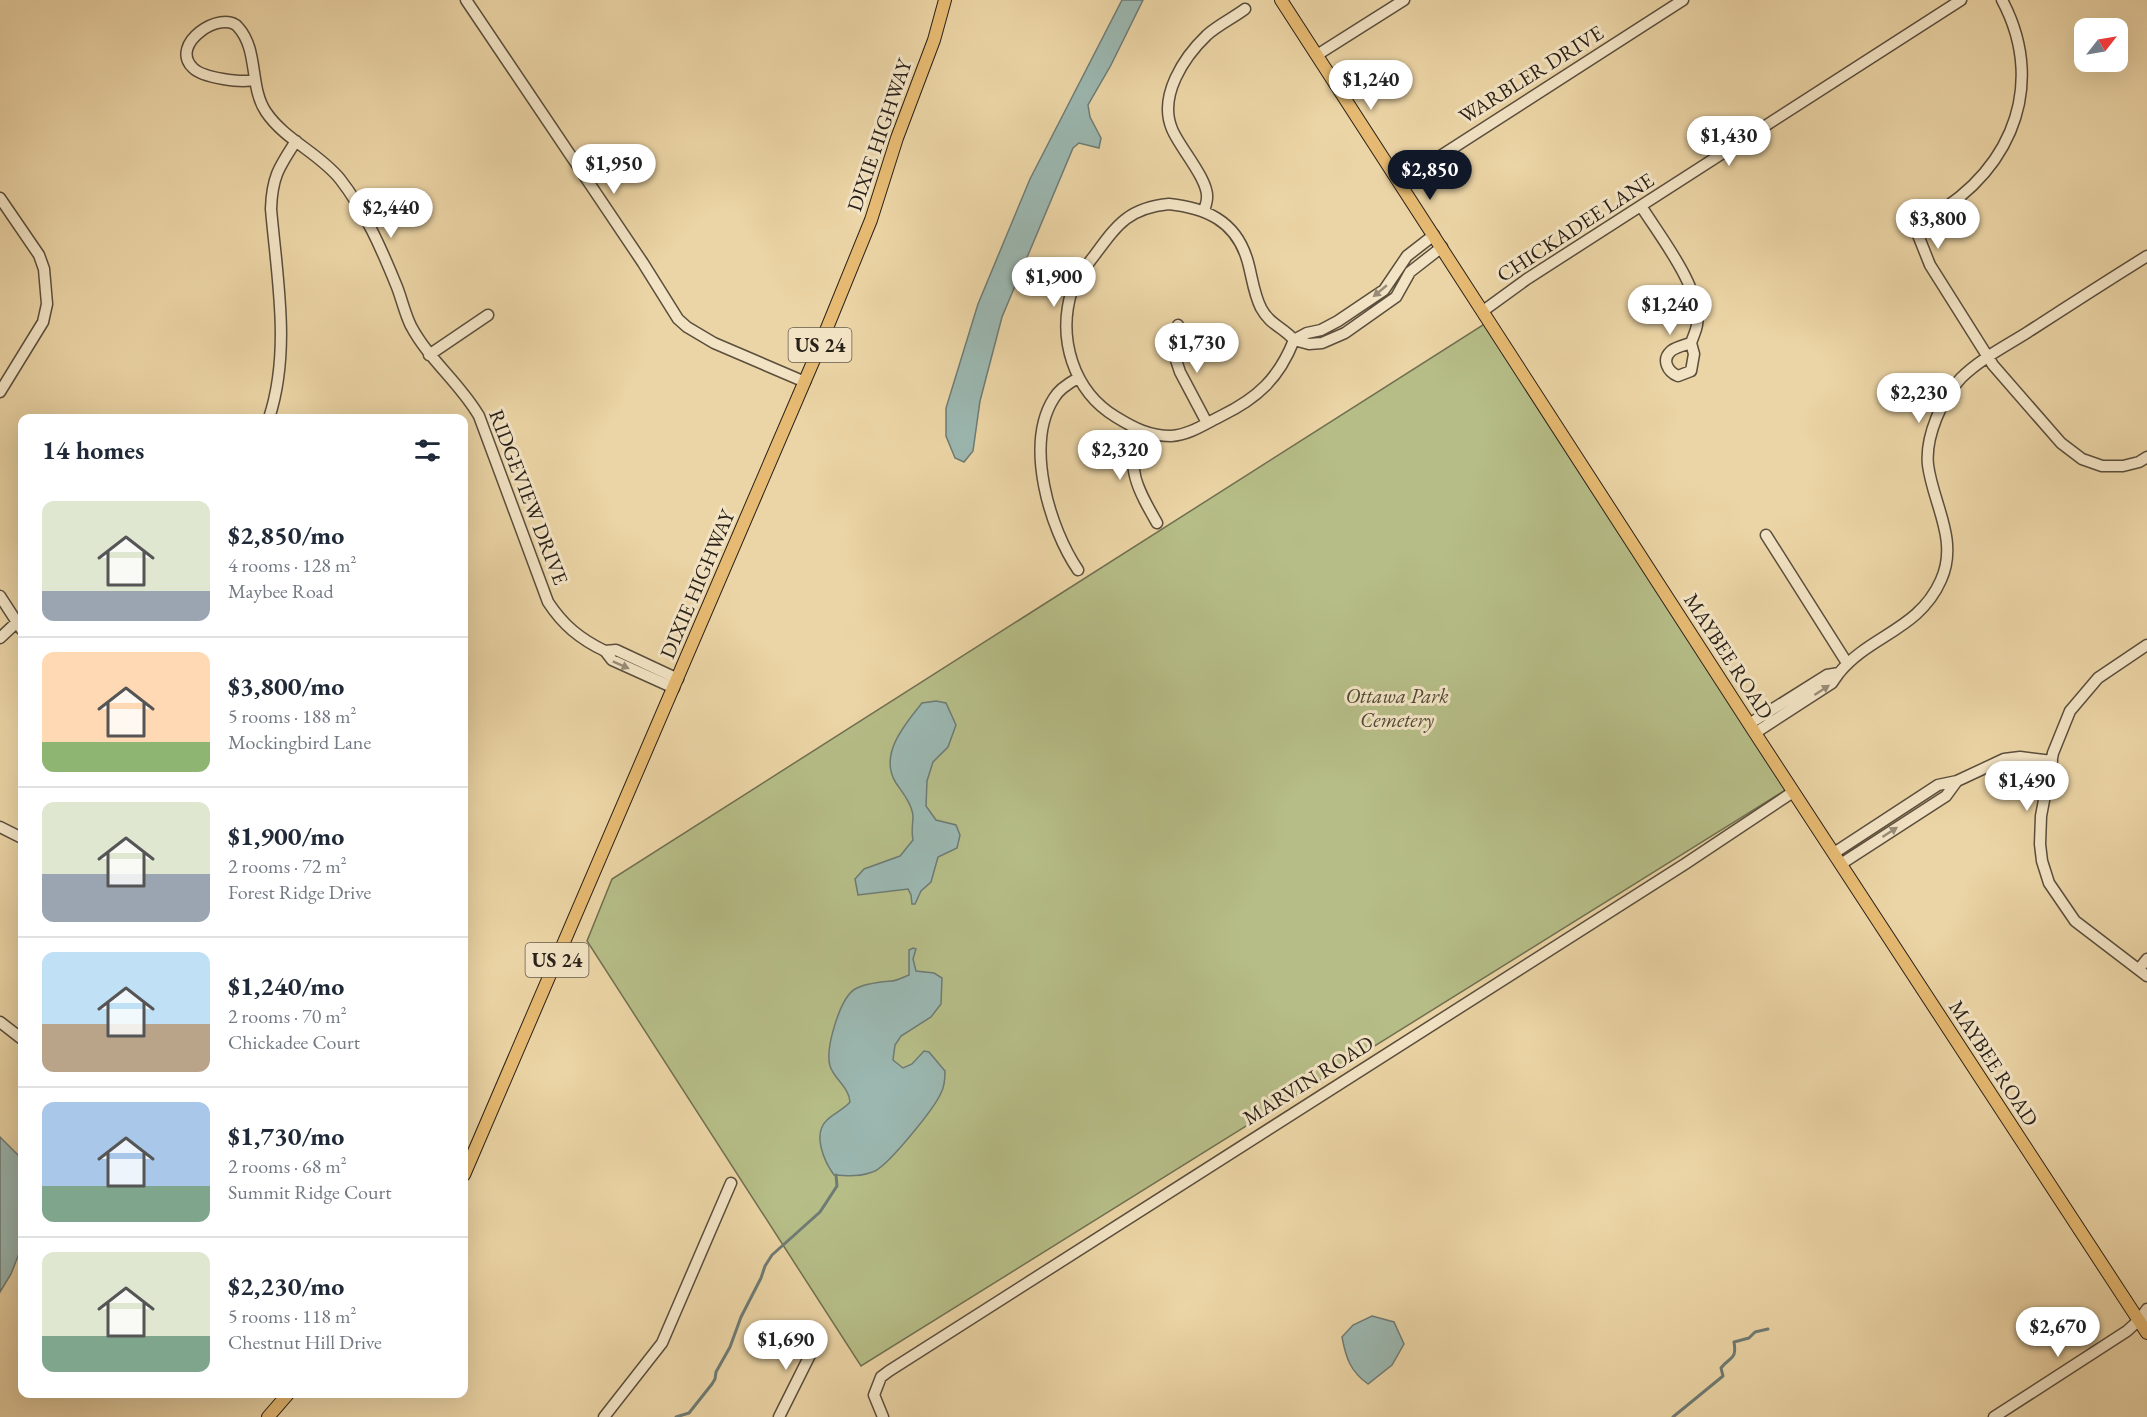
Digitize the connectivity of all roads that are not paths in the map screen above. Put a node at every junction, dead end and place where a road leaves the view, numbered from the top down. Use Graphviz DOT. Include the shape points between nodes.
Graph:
graph roads {
  1 [pos="466,0"];
  2 [pos="945,0"];
  3 [pos="1281,0"];
  4 [pos="1404,0"];
  5 [pos="1683,0"];
  6 [pos="1961,0"];
  7 [pos="2002,0"];
  8 [pos="1245,9"];
  9 [pos="1317,55"];
  10 [pos="255,80"];
  11 [pos="296,141"];
  12 [pos="1400,182"];
  13 [pos="0,198"];
  14 [pos="1641,206"];
  15 [pos="1204,211"];
  16 [pos="1434,235"];
  17 [pos="1442,247"];
  18 [pos="2147,256"];
  19 [pos="1399,266"];
  20 [pos="1410,272"];
  21 [pos="1483,311"];
  22 [pos="488,315"];
  23 [pos="1338,321"];
  24 [pos="1178,325"];
  25 [pos="1345,333"];
  26 [pos="1294,340"];
  27 [pos="1691,343"];
  28 [pos="429,355"];
  29 [pos="1988,357"];
  30 [pos="1078,378"];
  31 [pos="805,382"];
  32 [pos="0,392"];
  33 [pos="270,414"];
  34 [pos="1208,423"];
  35 [pos="1136,430"];
  36 [pos="2147,457"];
  37 [pos="1157,522"];
  38 [pos="1766,535"];
  39 [pos="1078,570"];
  40 [pos="0,596"];
  41 [pos="18,624"];
  42 [pos="18,627"];
  43 [pos="0,638"];
  44 [pos="2147,645"];
  45 [pos="1847,663"];
  46 [pos="676,683"];
  47 [pos="1752,728"];
  48 [pos="2052,761"];
  49 [pos="1958,781"];
  50 [pos="1793,792"];
  51 [pos="1900,810"];
  52 [pos="1908,821"];
  53 [pos="0,827"];
  54 [pos="18,836"];
  55 [pos="1833,853"];
  56 [pos="1841,864"];
  57 [pos="2147,959"];
  58 [pos="2143,972"];
  59 [pos="0,1022"];
  60 [pos="18,1036"];
  61 [pos="468,1166"];
  62 [pos="731,1183"];
  63 [pos="2147,1309"];
  64 [pos="2143,1319"];
  65 [pos="2147,1332"];
  66 [pos="819,1337"];
  67 [pos="285,1398"];
  68 [pos="268,1417"];
  69 [pos="604,1417"];
  70 [pos="779,1417"];
  71 [pos="883,1417"];
  72 [pos="1994,1417"];
  1 -- 31 [label="street" via="678,319 714,344"];
  2 -- 31 [label="main road, DIXIE HIGHWAY / US 24" via="871,220"];
  3 -- 9 [label="main road, MAYBEE ROAD"];
  4 -- 9 [label="street"];
  5 -- 12 [label="street, WARBLER DRIVE"];
  6 -- 14 [label="street, CHICKADEE LANE"];
  7 -- 29 [label="street" via="2020,56 2022,80 2014,123 2002,150 1980,178 1954,202 1914,225 1930,265"];
  8 -- 15 [label="street" via="1207,36 1169,91 1171,129 1206,186"];
  9 -- 12 [label="main road, MAYBEE ROAD"];
  10 -- 10 [label="street, RIDGEVIEW DRIVE" via="247,43 238,26 229,21 212,26 187,47 186,56 193,68 203,74"];
  10 -- 11 [label="street, RIDGEVIEW DRIVE" via="266,112"];
  11 -- 28 [label="street, RIDGEVIEW DRIVE" via="327,164 355,202"];
  11 -- 33 [label="street" via="275,174 272,190 281,343 279,380"];
  12 -- 16 [label="main road, MAYBEE ROAD"];
  13 -- 32 [label="street" via="39,255 47,304 44,322"];
  14 -- 21 [label="street, CHICKADEE LANE"];
  14 -- 27 [label="street" via="1692,291 1697,324"];
  15 -- 26 [label="street" via="1234,233 1246,255 1260,307 1268,319"];
  15 -- 30 [label="street" via="1169,204 1137,211 1114,231 1082,272 1073,289 1066,322 1068,348"];
  16 -- 17 [label="main road, MAYBEE ROAD"];
  16 -- 19 [label="street"];
  17 -- 20 [label="street"];
  17 -- 21 [label="main road, MAYBEE ROAD"];
  18 -- 29 [label="street"];
  19 -- 20 [label="street"];
  19 -- 23 [label="street, one-way" via="1384,290"];
  20 -- 25 [label="street" via="1396,297"];
  21 -- 47 [label="main road, MAYBEE ROAD"];
  22 -- 28 [label="street"];
  23 -- 25 [label="street"];
  23 -- 26 [label="street"];
  24 -- 34 [label="street" via="1176,360"];
  25 -- 26 [label="street" via="1322,343"];
  26 -- 34 [label="street" via="1269,384"];
  28 -- 46 [label="street, RIDGEVIEW DRIVE" via="469,399 479,416 548,602 557,616 579,637 605,651 616,650"];
  29 -- 36 [label="street" via="2061,443 2082,459 2102,466 2123,466"];
  29 -- 45 [label="street" via="1960,379 1934,418 1927,461 1948,548 1942,579 1915,617"];
  30 -- 35 [label="street" via="1096,403"];
  30 -- 39 [label="street" via="1054,397 1048,410 1041,461 1053,524"];
  31 -- 46 [label="main road, DIXIE HIGHWAY / US 24"];
  34 -- 35 [label="street" via="1172,436"];
  35 -- 37 [label="street" via="1134,476"];
  38 -- 45 [label="street"];
  40 -- 41 [label="street"];
  42 -- 43 [label="street"];
  44 -- 48 [label="street" via="2086,690 2070,711"];
  45 -- 47 [label="street" via="1832,683"];
  46 -- 61 [label="main road, DIXIE HIGHWAY / US 24"];
  47 -- 50 [label="main road, MAYBEE ROAD"];
  48 -- 49 [label="street" via="2004,759"];
  48 -- 58 [label="street" via="2041,816 2042,861 2049,883 2074,921"];
  49 -- 51 [label="street" via="1938,785"];
  49 -- 52 [label="street" via="1946,796"];
  50 -- 55 [label="main road, MAYBEE ROAD"];
  50 -- 71 [label="street, MARVIN ROAD" via="889,1371 881,1377 874,1395"];
  51 -- 52 [label="street"];
  51 -- 55 [label="street"];
  56 -- 52 [label="street, one-way"];
  53 -- 54 [label="street"];
  55 -- 56 [label="main road, MAYBEE ROAD"];
  56 -- 64 [label="main road, MAYBEE ROAD"];
  57 -- 58 [label="street"];
  59 -- 60 [label="street"];
  62 -- 69 [label="street" via="662,1343"];
  63 -- 64 [label="street"];
  64 -- 65 [label="main road, MAYBEE ROAD"];
  64 -- 72 [label="street"];
  66 -- 70 [label="street"];
  67 -- 68 [label="main road"];
}
